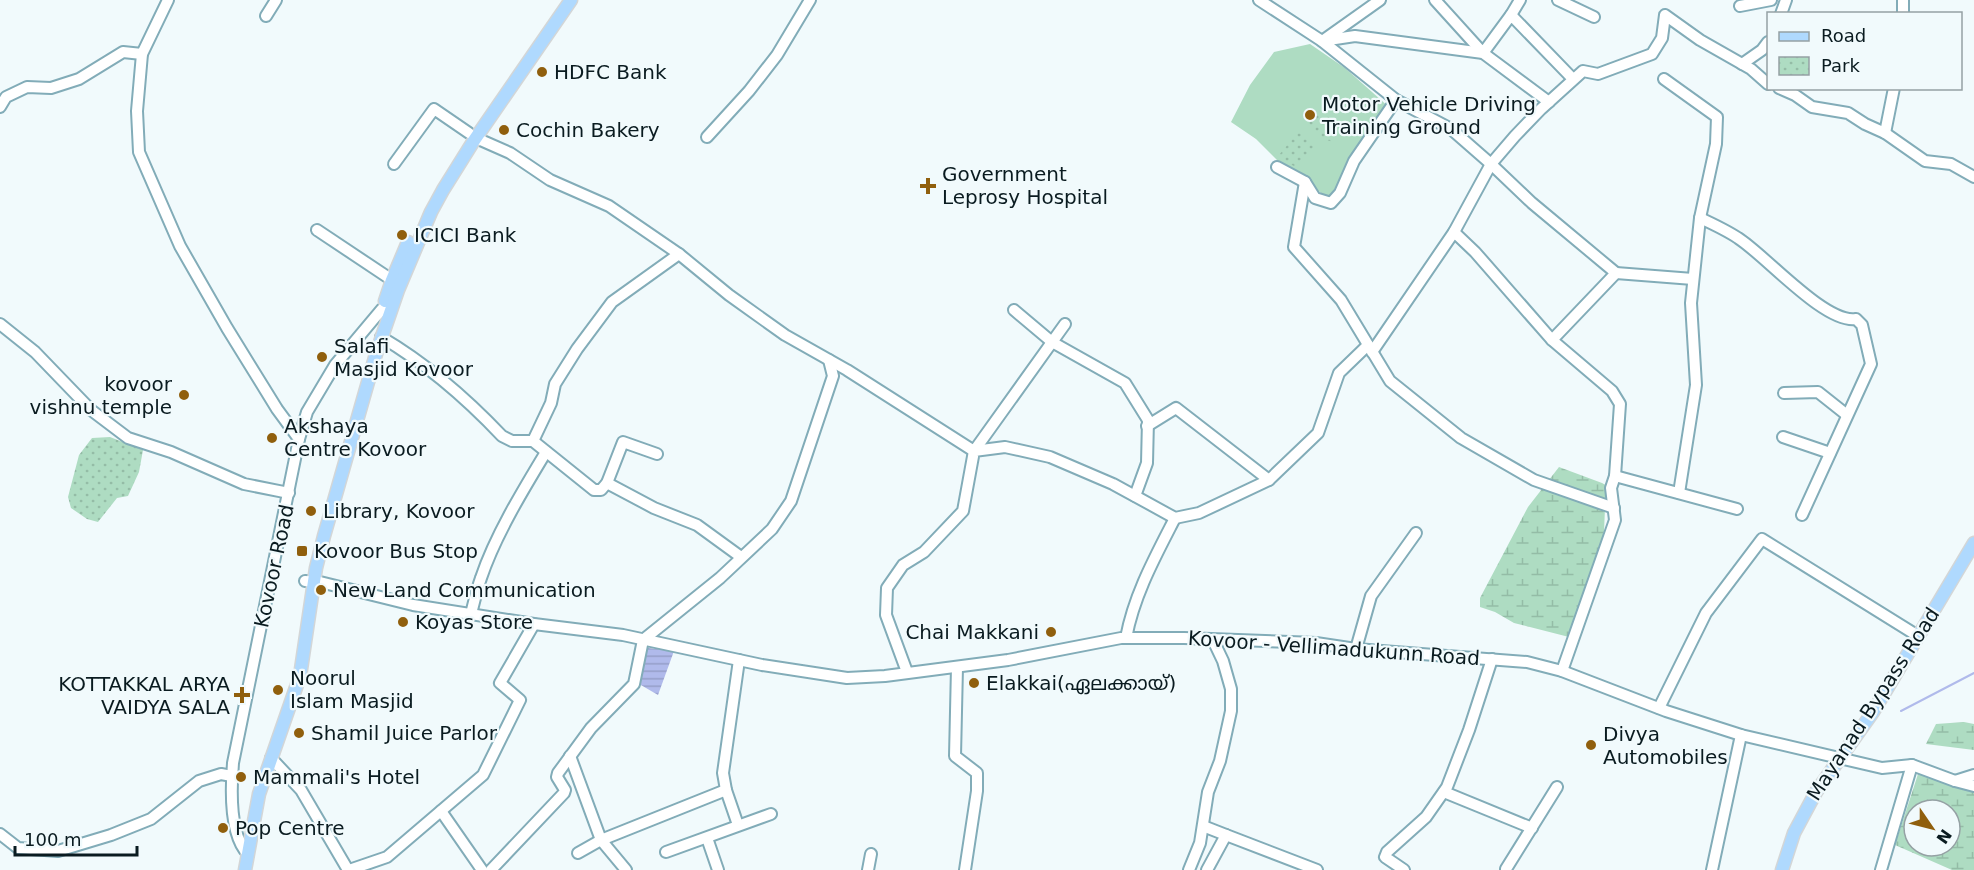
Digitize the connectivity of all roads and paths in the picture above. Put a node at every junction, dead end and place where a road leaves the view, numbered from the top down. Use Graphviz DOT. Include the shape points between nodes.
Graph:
graph roads {
  1 [pos="168,0"];
  2 [pos="276,0"];
  3 [pos="561,0"];
  4 [pos="572,0"];
  5 [pos="810,0"];
  6 [pos="1259,0"];
  7 [pos="1380,0"];
  8 [pos="1435,0"];
  9 [pos="1520,0"];
  10 [pos="1558,0"];
  11 [pos="1771,0"];
  12 [pos="1740,6"];
  13 [pos="1511,15"];
  14 [pos="266,16"];
  15 [pos="1594,17"];
  16 [pos="1322,41"];
  17 [pos="1767,43"];
  18 [pos="1483,53"];
  19 [pos="142,54"];
  20 [pos="1743,64"];
  21 [pos="1574,79"];
  22 [pos="1664,79"];
  23 [pos="1767,83"];
  24 [pos="1784,90"];
  25 [pos="1894,90"];
  26 [pos="1396,100"];
  27 [pos="1549,102"];
  28 [pos="0,107"];
  29 [pos="1885,133"];
  30 [pos="472,136"];
  31 [pos="707,137"];
  32 [pos="394,164"];
  33 [pos="1491,164"];
  34 [pos="1277,167"];
  35 [pos="1974,177"];
  36 [pos="1305,183"];
  37 [pos="1700,218"];
  38 [pos="317,231"];
  39 [pos="1454,232"];
  40 [pos="678,254"];
  41 [pos="1616,273"];
  42 [pos="1694,279"];
  43 [pos="392,280"];
  44 [pos="387,303"];
  45 [pos="1014,310"];
  46 [pos="1065,324"];
  47 [pos="2,329"];
  48 [pos="381,338"];
  49 [pos="1552,340"];
  50 [pos="1052,342"];
  51 [pos="1370,349"];
  52 [pos="829,360"];
  53 [pos="1784,393"];
  54 [pos="1847,415"];
  55 [pos="1148,426"];
  56 [pos="1783,437"];
  57 [pos="299,439"];
  58 [pos="533,441"];
  59 [pos="546,452"];
  60 [pos="974,452"];
  61 [pos="1830,453"];
  62 [pos="657,454"];
  63 [pos="1615,476"];
  64 [pos="1269,480"];
  65 [pos="607,483"];
  66 [pos="289,493"];
  67 [pos="1679,493"];
  68 [pos="1135,496"];
  69 [pos="1614,508"];
  70 [pos="1737,509"];
  71 [pos="1802,515"];
  72 [pos="1175,519"];
  73 [pos="1416,533"];
  74 [pos="1974,543"];
  75 [pos="741,557"];
  76 [pos="310,581"];
  77 [pos="471,614"];
  78 [pos="303,623"];
  79 [pos="534,624"];
  80 [pos="1918,636"];
  81 [pos="1126,638"];
  82 [pos="643,640"];
  83 [pos="1213,640"];
  84 [pos="1356,649"];
  85 [pos="1492,659"];
  86 [pos="739,660"];
  87 [pos="957,667"];
  88 [pos="1562,671"];
  89 [pos="907,672"];
  90 [pos="1659,708"];
  91 [pos="1741,735"];
  92 [pos="570,756"];
  93 [pos="1839,757"];
  94 [pos="271,758"];
  95 [pos="1912,765"];
  96 [pos="1974,775"];
  97 [pos="232,776"];
  98 [pos="1955,781"];
  99 [pos="1974,786"];
  100 [pos="1557,787"];
  101 [pos="726,790"];
  102 [pos="1444,792"];
  103 [pos="441,811"];
  104 [pos="771,814"];
  105 [pos="738,825"];
  106 [pos="1203,826"];
  107 [pos="1532,828"];
  108 [pos="0,834"];
  109 [pos="1226,835"];
  110 [pos="707,838"];
  111 [pos="601,840"];
  112 [pos="244,850"];
  113 [pos="666,852"];
  114 [pos="578,853"];
  115 [pos="871,854"];
  116 [pos="236,870"];
  117 [pos="244,870"];
  118 [pos="348,870"];
  119 [pos="482,870"];
  120 [pos="490,870"];
  121 [pos="626,870"];
  122 [pos="718,870"];
  123 [pos="868,870"];
  124 [pos="965,870"];
  125 [pos="1189,870"];
  126 [pos="1207,870"];
  127 [pos="1317,870"];
  128 [pos="1404,870"];
  129 [pos="1507,870"];
  130 [pos="1712,870"];
  131 [pos="1782,870"];
  132 [pos="1881,870"];
  1 -- 19 [label="street"];
  2 -- 14 [label="street"];
  3 -- 30 [label="main road"];
  4 -- 30 [label="main road"];
  5 -- 31 [label="street" via="777,55"];
  6 -- 16 [label="street"];
  7 -- 16 [label="street"];
  8 -- 18 [label="street"];
  9 -- 13 [label="street"];
  10 -- 15 [label="street"];
  11 -- 12 [label="street"];
  13 -- 18 [label="street"];
  13 -- 21 [label="street"];
  16 -- 18 [label="street" via="1355,36"];
  16 -- 26 [label="street"];
  17 -- 20 [label="street"];
  18 -- 27 [label="street"];
  19 -- 28 [label="street" via="123,52 79,79 51,88 27,87 6,96"];
  19 -- 57 [label="street" via="137,111 140,153 180,246 233,338"];
  20 -- 21 [label="street" via="1665,15 1662,38 1652,54 1598,74 1583,71"];
  20 -- 23 [label="street"];
  21 -- 27 [label="street"];
  22 -- 37 [label="street" via="1717,117 1716,144"];
  24 -- 29 [label="street" via="1812,107 1848,113"];
  25 -- 29 [label="street"];
  26 -- 33 [label="street" via="1450,129"];
  26 -- 36 [label="street" via="1331,203 1315,198"];
  27 -- 33 [label="street"];
  29 -- 35 [label="street" via="1925,161 1951,164"];
  30 -- 32 [label="street" via="434,109"];
  30 -- 40 [label="street" via="510,153 550,180 609,206"];
  30 -- 43 [label="main road" via="424,208"];
  30 -- 44 [label="main road"];
  33 -- 39 [label="street"];
  33 -- 41 [label="street"];
  34 -- 36 [label="street"];
  36 -- 51 [label="street" via="1294,247 1341,300"];
  37 -- 42 [label="street"];
  37 -- 54 [label="street" via="1739,238 1827,312 1856,319 1862,325 1870,364"];
  38 -- 43 [label="street"];
  39 -- 49 [label="street"];
  39 -- 51 [label="street"];
  40 -- 52 [label="street" via="752,313"];
  40 -- 58 [label="street" via="612,302 555,384"];
  41 -- 42 [label="street"];
  41 -- 49 [label="street"];
  42 -- 67 [label="street" via="1691,303 1696,386"];
  43 -- 44 [label="main road"];
  44 -- 48 [label="main road"];
  44 -- 57 [label="street, Kovoor Road" via="335,365 307,412"];
  44 -- 76 [label="main road" via="368,351 316,534"];
  45 -- 50 [label="street"];
  46 -- 50 [label="street"];
  47 -- 66 [label="street" via="35,352 92,411 128,438 244,484"];
  48 -- 58 [label="street" via="436,374 502,436 512,441"];
  48 -- 76 [label="main road"];
  49 -- 63 [label="street" via="1612,391 1620,404"];
  50 -- 55 [label="street" via="1125,383"];
  50 -- 60 [label="street"];
  51 -- 64 [label="street" via="1339,373 1318,433"];
  51 -- 69 [label="street" via="1390,381 1461,438 1534,480"];
  52 -- 60 [label="street"];
  52 -- 75 [label="street" via="833,376 791,501 772,529"];
  53 -- 54 [label="street" via="1818,392"];
  54 -- 61 [label="street"];
  55 -- 64 [label="street" via="1176,408"];
  55 -- 68 [label="street" via="1147,463"];
  56 -- 61 [label="street"];
  57 -- 66 [label="street, Kovoor Road"];
  58 -- 59 [label="street"];
  59 -- 65 [label="street" via="594,490 601,490"];
  59 -- 77 [label="street" via="493,551"];
  60 -- 68 [label="street" via="1005,447 1050,457"];
  60 -- 89 [label="street" via="963,511 924,552 903,565 887,588 886,615"];
  61 -- 71 [label="street"];
  62 -- 65 [label="street" via="623,442"];
  63 -- 67 [label="street"];
  63 -- 69 [label="street" via="1611,488"];
  64 -- 72 [label="street" via="1199,513"];
  65 -- 75 [label="street" via="697,525"];
  66 -- 97 [label="street, Kovoor Road"];
  67 -- 70 [label="street"];
  68 -- 72 [label="street"];
  69 -- 88 [label="street" via="1616,520"];
  72 -- 81 [label="street" via="1131,611"];
  73 -- 84 [label="street" via="1371,596"];
  74 -- 80 [label="main road, Mayanad Bypass Road"];
  75 -- 82 [label="street"];
  76 -- 77 [label="street, Kovoor - Vellimadukunn Road"];
  76 -- 78 [label="main road"];
  77 -- 79 [label="street, Kovoor - Vellimadukunn Road"];
  78 -- 94 [label="main road" via="300,676"];
  78 -- 112 [label="main road" via="292,674 251,792"];
  79 -- 82 [label="street, Kovoor - Vellimadukunn Road"];
  79 -- 103 [label="street" via="500,683 520,700 483,775"];
  80 -- 90 [label="street" via="1762,539 1706,614"];
  80 -- 93 [label="main road, Mayanad Bypass Road" via="1873,712"];
  81 -- 83 [label="street, Kovoor - Vellimadukunn Road"];
  81 -- 87 [label="street, Kovoor - Vellimadukunn Road"];
  82 -- 86 [label="street, Kovoor - Vellimadukunn Road"];
  82 -- 92 [label="street" via="634,684"];
  83 -- 84 [label="street, Kovoor - Vellimadukunn Road" via="1316,643"];
  83 -- 106 [label="street" via="1231,689 1231,711 1220,761 1208,792"];
  84 -- 85 [label="street, Kovoor - Vellimadukunn Road"];
  85 -- 88 [label="street, Kovoor - Vellimadukunn Road"];
  85 -- 102 [label="street"];
  86 -- 89 [label="street, Kovoor - Vellimadukunn Road" via="830,677"];
  86 -- 101 [label="street" via="723,773"];
  87 -- 89 [label="street, Kovoor - Vellimadukunn Road"];
  87 -- 124 [label="street" via="955,756 977,773"];
  88 -- 90 [label="street, Kovoor - Vellimadukunn Road"];
  90 -- 91 [label="street, Kovoor - Vellimadukunn Road"];
  91 -- 93 [label="street, Kovoor - Vellimadukunn Road"];
  91 -- 130 [label="street"];
  92 -- 111 [label="street"];
  92 -- 120 [label="street" via="557,777 564,793"];
  93 -- 95 [label="street, Kovoor - Vellimadukunn Road" via="1882,768"];
  93 -- 131 [label="main road, Mayanad Bypass Road" via="1804,812"];
  94 -- 112 [label="main road"];
  94 -- 118 [label="street" via="301,789"];
  95 -- 98 [label="street"];
  95 -- 132 [label="street"];
  96 -- 98 [label="street"];
  97 -- 108 [label="street" via="221,774 199,781 151,819 58,851 18,848"];
  97 -- 112 [label="street, Kovoor Road" via="231,801"];
  98 -- 99 [label="street"];
  100 -- 107 [label="street"];
  101 -- 105 [label="street"];
  101 -- 111 [label="street"];
  102 -- 107 [label="street"];
  102 -- 128 [label="street" via="1426,817 1387,852 1385,857"];
  103 -- 118 [label="street" via="387,857"];
  103 -- 119 [label="street"];
  104 -- 105 [label="street"];
  105 -- 110 [label="street"];
  106 -- 109 [label="street"];
  106 -- 125 [label="street"];
  107 -- 129 [label="street"];
  109 -- 126 [label="street"];
  109 -- 127 [label="street"];
  110 -- 113 [label="street"];
  110 -- 122 [label="street"];
  111 -- 114 [label="street"];
  111 -- 121 [label="street"];
  112 -- 116 [label="main road"];
  112 -- 117 [label="main road"];
  115 -- 123 [label="street"];
}
